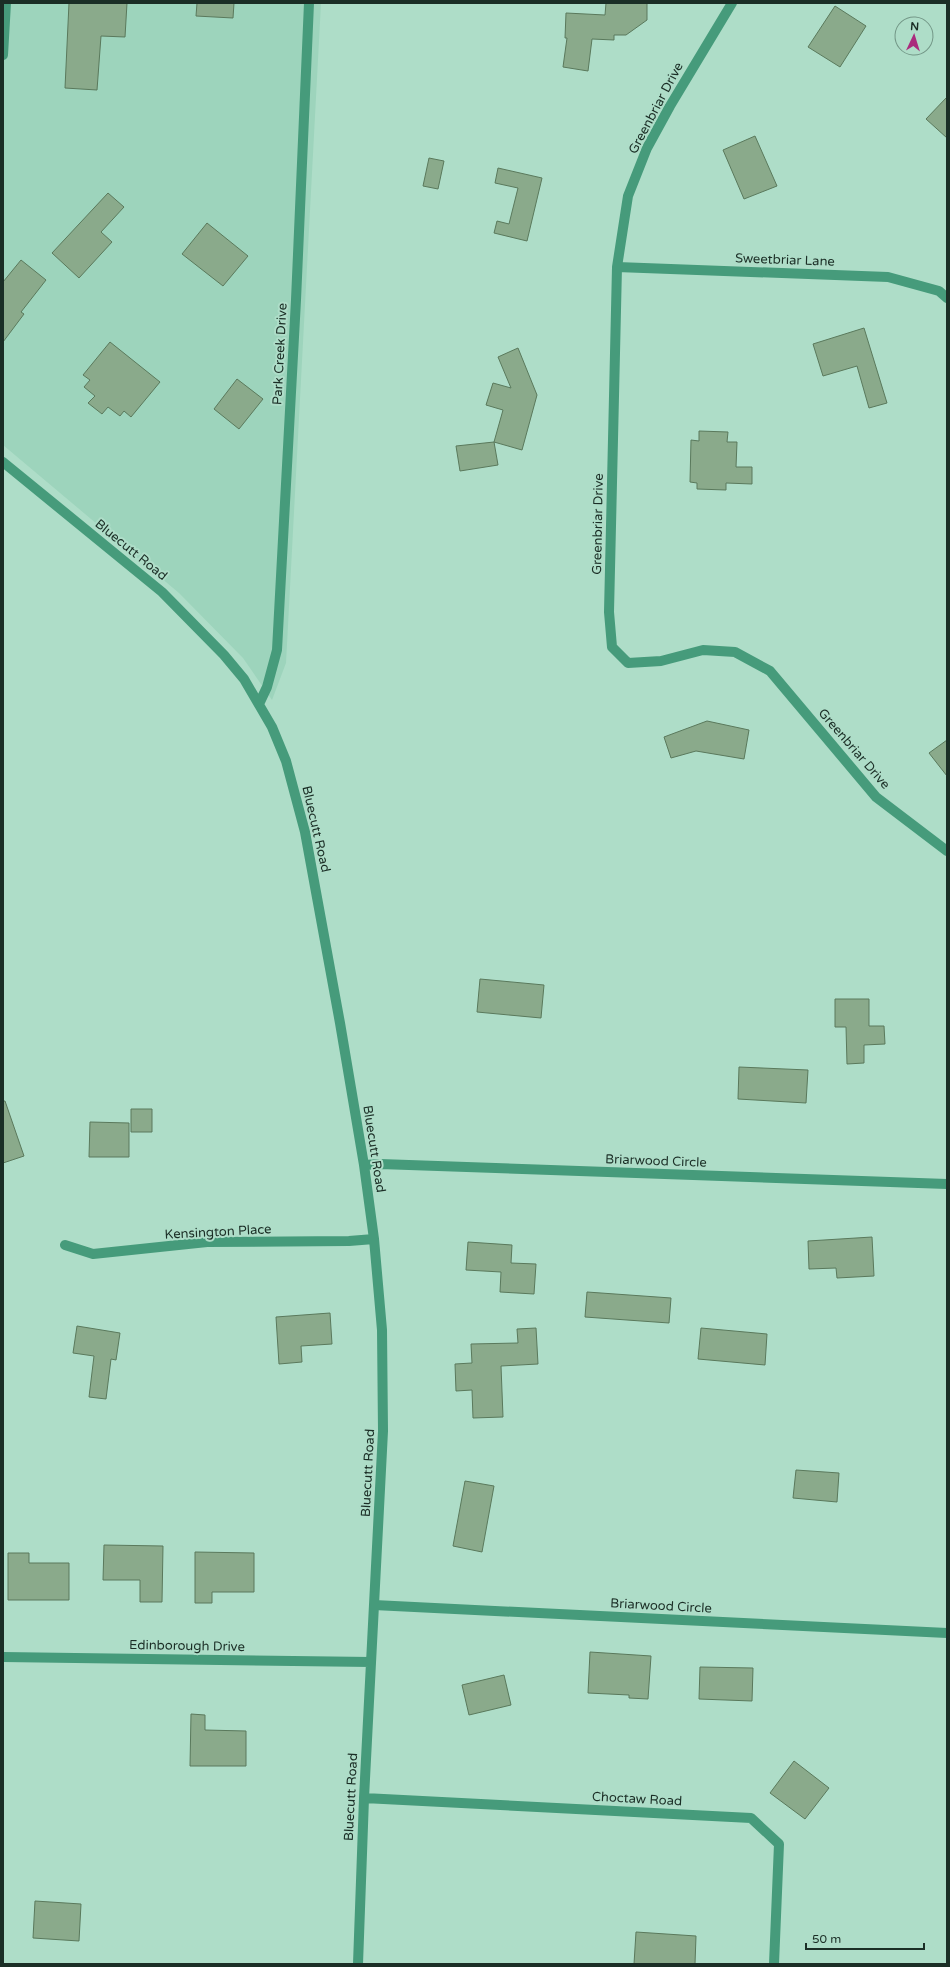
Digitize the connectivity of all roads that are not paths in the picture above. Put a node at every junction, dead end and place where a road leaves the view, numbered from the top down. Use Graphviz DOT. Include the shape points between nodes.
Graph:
graph roads {
  1 [pos="6,3"];
  2 [pos="310,3"];
  3 [pos="732,3"];
  4 [pos="3,55"];
  5 [pos="617,267"];
  6 [pos="947,298"];
  7 [pos="3,462"];
  8 [pos="259,704"];
  9 [pos="947,851"];
  10 [pos="364,1165"];
  11 [pos="947,1184"];
  12 [pos="374,1239"];
  13 [pos="65,1245"];
  14 [pos="374,1605"];
  15 [pos="947,1633"];
  16 [pos="3,1657"];
  17 [pos="371,1662"];
  18 [pos="364,1798"];
  19 [pos="358,1964"];
  20 [pos="774,1964"];
  1 -- 4 [label="street"];
  2 -- 8 [label="street, Park Creek Drive" via="277,650 267,687"];
  3 -- 5 [label="street, Greenbriar Drive" via="647,148 628,196"];
  5 -- 6 [label="street, Sweetbriar Lane" via="888,277 939,291"];
  5 -- 9 [label="street, Greenbriar Drive" via="608,612 612,647 628,663 661,661 702,650 735,652 770,672 876,797"];
  7 -- 8 [label="street, Bluecutt Road" via="168,598 224,655 244,679"];
  8 -- 10 [label="street, Bluecutt Road" via="286,761 305,832"];
  10 -- 11 [label="street, Briarwood Circle"];
  10 -- 12 [label="street, Bluecutt Road"];
  12 -- 13 [label="street, Kensington Place" via="207,1242 93,1254"];
  12 -- 14 [label="street, Bluecutt Road" via="382,1330 383,1431"];
  14 -- 15 [label="street, Briarwood Circle"];
  14 -- 17 [label="street, Bluecutt Road"];
  16 -- 17 [label="street, Edinborough Drive"];
  17 -- 18 [label="street, Bluecutt Road"];
  18 -- 19 [label="street, Bluecutt Road"];
  18 -- 20 [label="street, Choctaw Road" via="751,1818 779,1844"];
}
